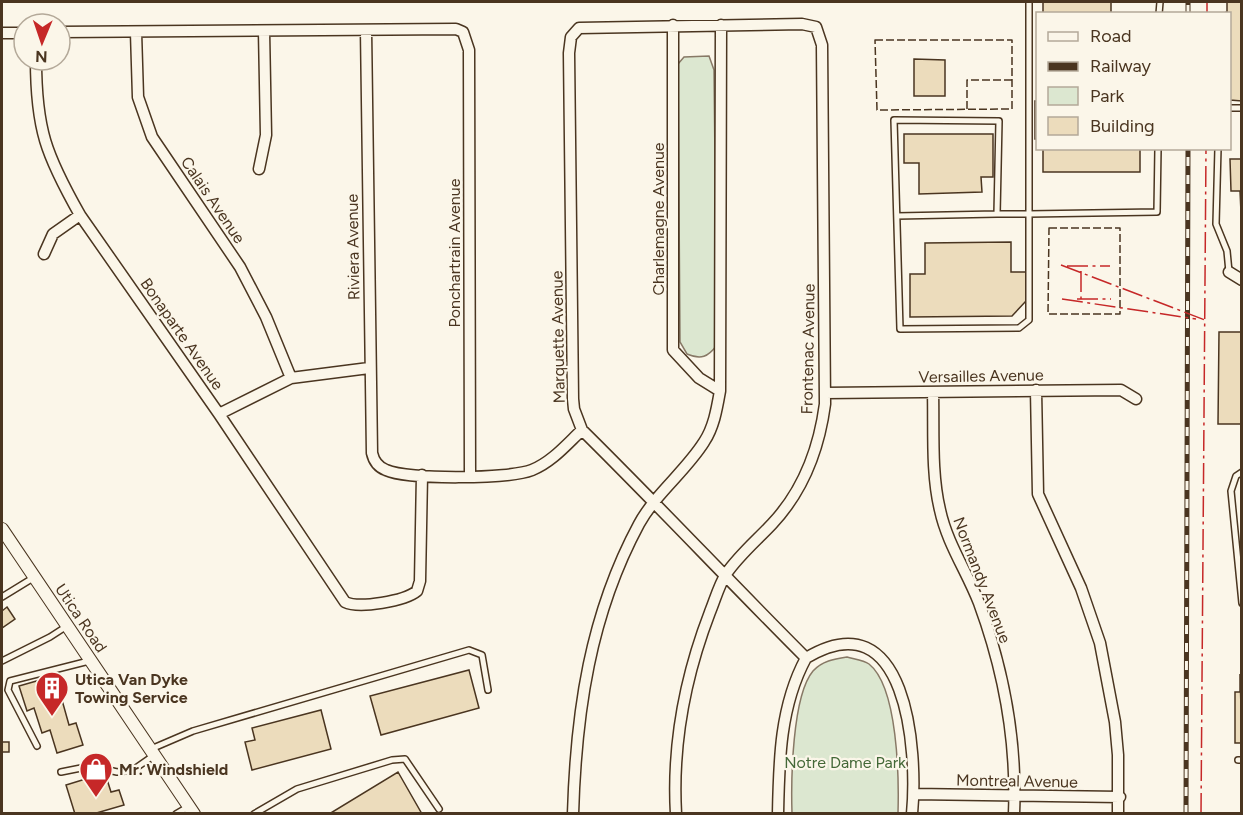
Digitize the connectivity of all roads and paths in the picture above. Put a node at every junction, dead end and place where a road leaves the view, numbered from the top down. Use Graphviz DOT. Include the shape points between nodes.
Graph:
graph roads {
  1 [pos="1029,2"];
  2 [pos="673,25"];
  3 [pos="721,25"];
  4 [pos="366,30"];
  5 [pos="264,31"];
  6 [pos="72,32"];
  7 [pos="136,32"];
  8 [pos="37,72"];
  9 [pos="1158,150"];
  10 [pos="1218,150"];
  11 [pos="259,170"];
  12 [pos="997,213"];
  13 [pos="1029,213"];
  14 [pos="80,215"];
  15 [pos="897,216"];
  16 [pos="44,254"];
  17 [pos="1228,272"];
  18 [pos="1242,280"];
  19 [pos="369,368"];
  20 [pos="291,378"];
  21 [pos="1036,390"];
  22 [pos="720,391"];
  23 [pos="933,392"];
  24 [pos="825,393"];
  25 [pos="1136,399"];
  26 [pos="219,414"];
  27 [pos="582,430"];
  28 [pos="1242,472"];
  29 [pos="422,475"];
  30 [pos="470,476"];
  31 [pos="653,500"];
  32 [pos="2,529"];
  33 [pos="1239,556"];
  34 [pos="724,576"];
  35 [pos="34,578"];
  36 [pos="2,597"];
  37 [pos="1242,603"];
  38 [pos="67,626"];
  39 [pos="806,658"];
  40 [pos="2,661"];
  41 [pos="91,661"];
  42 [pos="488,690"];
  43 [pos="37,746"];
  44 [pos="153,752"];
  45 [pos="62,772"];
  46 [pos="914,794"];
  47 [pos="1015,796"];
  48 [pos="1120,797"];
  49 [pos="439,809"];
  50 [pos="192,810"];
  51 [pos="176,813"];
  52 [pos="254,813"];
  53 [pos="573,813"];
  54 [pos="676,813"];
  55 [pos="778,813"];
  56 [pos="912,813"];
  57 [pos="1014,813"];
  58 [pos="1118,813"];
  1 -- 13 [label="lane"];
  2 -- 3 [label="street"];
  2 -- 22 [label="street, Charlemagne Avenue" via="673,350 699,378"];
  2 -- 27 [label="street, Marquette Avenue" via="586,26 574,31 569,53 573,399"];
  3 -- 22 [label="street"];
  3 -- 24 [label="street, Frontenac Avenue" via="802,24 816,27 822,45"];
  4 -- 5 [label="street"];
  4 -- 19 [label="street, Riviera Avenue"];
  4 -- 30 [label="street, Ponchartrain Avenue" via="456,29 463,32 469,50"];
  5 -- 7 [label="street"];
  5 -- 11 [label="street" via="266,135"];
  6 -- 7 [label="street"];
  7 -- 20 [label="street, Calais Avenue" via="138,97 152,137 240,267"];
  8 -- 14 [label="street, Bonaparte Avenue" via="41,133 60,180"];
  9 -- 13 [label="lane" via="1157,212"];
  10 -- 17 [label="lane" via="1216,224 1227,251"];
  12 -- 13 [label="lane"];
  12 -- 15 [label="lane"];
  12 -- 15 [label="lane" via="999,121 894,120"];
  13 -- 15 [label="lane" via="1029,320 1019,328 900,329"];
  14 -- 16 [label="street" via="53,234"];
  14 -- 26 [label="street, Bonaparte Avenue"];
  17 -- 18 [label="street"];
  19 -- 20 [label="street"];
  19 -- 29 [label="street, Riviera Avenue" via="375,463 394,472"];
  20 -- 26 [label="street"];
  21 -- 23 [label="street, Versailles Avenue"];
  21 -- 25 [label="street, Versailles Avenue" via="1121,390"];
  21 -- 48 [label="street" via="1038,494 1082,588 1100,643 1114,711"];
  22 -- 31 [label="street" via="704,442"];
  23 -- 24 [label="street, Versailles Avenue"];
  23 -- 47 [label="street, Normandy Avenue" via="940,510 978,600 1002,677"];
  24 -- 34 [label="street, Frontenac Avenue" via="816,450 798,489 774,522"];
  26 -- 29 [label="street, Bonaparte Avenue" via="340,597 351,605 407,597 417,591"];
  27 -- 30 [label="street" via="533,470"];
  27 -- 31 [label="street, Marquette Avenue"];
  28 -- 33 [label="lane" via="1236,476 1231,491"];
  29 -- 30 [label="street"];
  31 -- 34 [label="street, Marquette Avenue"];
  31 -- 53 [label="street" via="615,575 588,660 576,734"];
  32 -- 35 [label="street, Utica Road"];
  33 -- 37 [label="lane"];
  34 -- 39 [label="street, Marquette Avenue"];
  34 -- 54 [label="street, Frontenac Avenue" via="685,693 677,745"];
  35 -- 36 [label="lane"];
  35 -- 38 [label="street, Utica Road"];
  38 -- 40 [label="lane"];
  38 -- 41 [label="street, Utica Road"];
  39 -- 46 [label="street" via="828,646 846,644 871,650 887,663 897,680 906,716"];
  39 -- 55 [label="street" via="789,698 784,723"];
  41 -- 43 [label="lane" via="10,681 8,690"];
  41 -- 44 [label="street, Utica Road"];
  42 -- 44 [label="lane" via="482,655 469,650 193,731"];
  44 -- 45 [label="lane" via="133,770 117,772 91,766"];
  44 -- 50 [label="street, Utica Road"];
  46 -- 47 [label="street, Montreal Avenue"];
  46 -- 56 [label="street"];
  47 -- 48 [label="street, Montreal Avenue"];
  47 -- 57 [label="street, Normandy Avenue"];
  48 -- 58 [label="street"];
  49 -- 52 [label="lane" via="405,759 297,789"];
  50 -- 51 [label="lane"];
}
